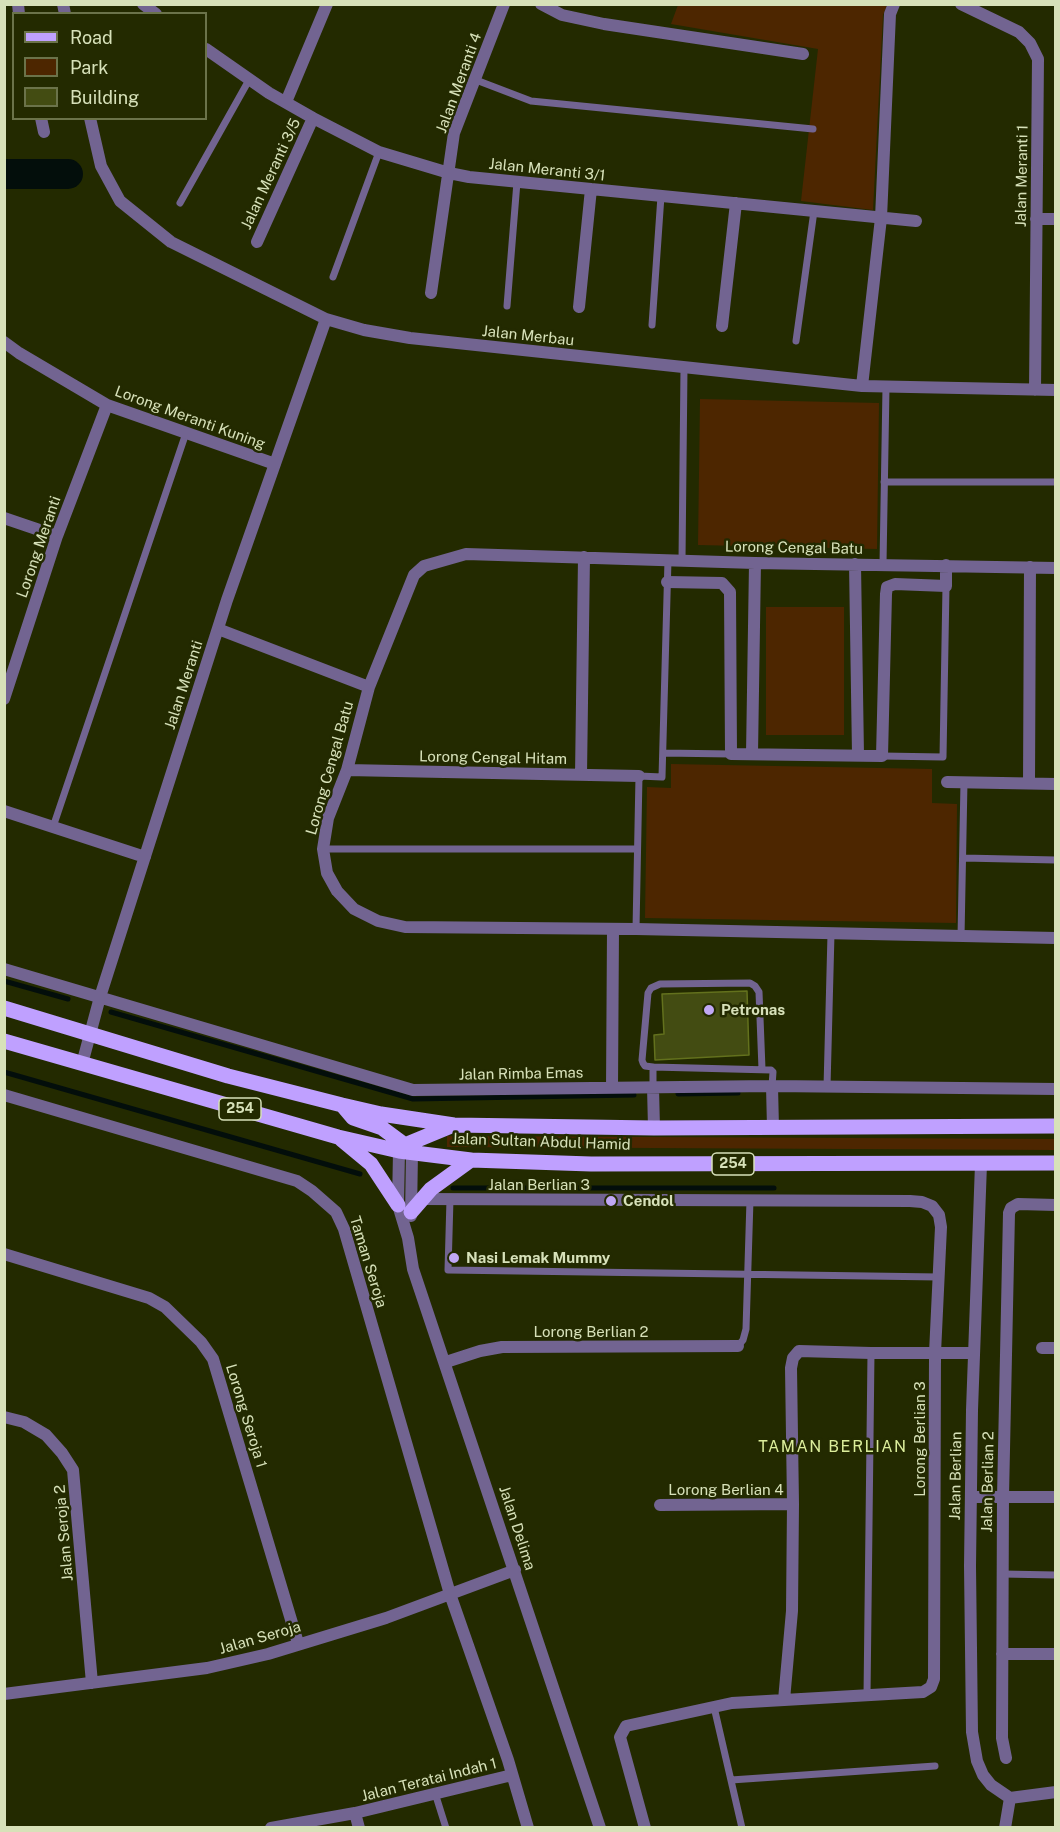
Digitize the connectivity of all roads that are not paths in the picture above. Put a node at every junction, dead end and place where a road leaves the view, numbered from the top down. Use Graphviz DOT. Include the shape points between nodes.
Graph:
graph roads {
  1 [pos="327,4"];
  2 [pos="504,4"];
  3 [pos="541,4"];
  4 [pos="894,4"];
  5 [pos="961,4"];
  6 [pos="207,50"];
  7 [pos="803,54"];
  8 [pos="249,80"];
  9 [pos="476,80"];
  10 [pos="286,102"];
  11 [pos="313,118"];
  12 [pos="41,120"];
  13 [pos="90,120"];
  14 [pos="813,129"];
  15 [pos="44,132"];
  16 [pos="379,152"];
  17 [pos="449,173"];
  18 [pos="517,182"];
  19 [pos="591,189"];
  20 [pos="661,196"];
  21 [pos="180,203"];
  22 [pos="736,203"];
  23 [pos="814,211"];
  24 [pos="881,218"];
  25 [pos="1036,219"];
  26 [pos="1056,219"];
  27 [pos="916,221"];
  28 [pos="257,242"];
  29 [pos="333,277"];
  30 [pos="431,293"];
  31 [pos="507,306"];
  32 [pos="579,307"];
  33 [pos="326,319"];
  34 [pos="652,325"];
  35 [pos="722,326"];
  36 [pos="796,341"];
  37 [pos="4,342"];
  38 [pos="684,368"];
  39 [pos="862,386"];
  40 [pos="886,387"];
  41 [pos="1035,390"];
  42 [pos="1056,390"];
  43 [pos="107,405"];
  44 [pos="186,433"];
  45 [pos="275,464"];
  46 [pos="884,482"];
  47 [pos="1056,482"];
  48 [pos="4,518"];
  49 [pos="57,536"];
  50 [pos="584,557"];
  51 [pos="668,560"];
  52 [pos="682,560"];
  53 [pos="756,563"];
  54 [pos="855,564"];
  55 [pos="883,564"];
  56 [pos="946,566"];
  57 [pos="1030,567"];
  58 [pos="1056,568"];
  59 [pos="667,582"];
  60 [pos="946,586"];
  61 [pos="218,628"];
  62 [pos="9,668"];
  63 [pos="369,687"];
  64 [pos="4,699"];
  65 [pos="663,753"];
  66 [pos="730,754"];
  67 [pos="752,754"];
  68 [pos="858,755"];
  69 [pos="882,756"];
  70 [pos="347,770"];
  71 [pos="581,775"];
  72 [pos="639,776"];
  73 [pos="947,782"];
  74 [pos="964,782"];
  75 [pos="1029,783"];
  76 [pos="1056,784"];
  77 [pos="4,811"];
  78 [pos="53,827"];
  79 [pos="323,849"];
  80 [pos="637,849"];
  81 [pos="145,857"];
  82 [pos="963,858"];
  83 [pos="1056,860"];
  84 [pos="613,929"];
  85 [pos="636,929"];
  86 [pos="831,934"];
  87 [pos="961,937"];
  88 [pos="1056,938"];
  89 [pos="4,969"];
  90 [pos="100,997"];
  91 [pos="4,1008"];
  92 [pos="89,1034"];
  93 [pos="4,1041"];
  94 [pos="82,1064"];
  95 [pos="653,1067"];
  96 [pos="762,1069"];
  97 [pos="772,1086"];
  98 [pos="828,1086"];
  99 [pos="653,1087"];
  100 [pos="612,1088"];
  101 [pos="1056,1089"];
  102 [pos="4,1095"];
  103 [pos="342,1105"];
  104 [pos="454,1125"];
  105 [pos="1056,1126"];
  106 [pos="654,1128"];
  107 [pos="773,1128"];
  108 [pos="338,1137"];
  109 [pos="405,1149"];
  110 [pos="471,1160"];
  111 [pos="1056,1162"];
  112 [pos="981,1164"];
  113 [pos="421,1199"];
  114 [pos="450,1199"];
  115 [pos="750,1200"];
  116 [pos="910,1201"];
  117 [pos="1056,1205"];
  118 [pos="405,1208"];
  119 [pos="4,1254"];
  120 [pos="749,1274"];
  121 [pos="939,1277"];
  122 [pos="738,1346"];
  123 [pos="1042,1348"];
  124 [pos="1056,1348"];
  125 [pos="870,1353"];
  126 [pos="935,1353"];
  127 [pos="973,1353"];
  128 [pos="446,1362"];
  129 [pos="4,1417"];
  130 [pos="971,1497"];
  131 [pos="1003,1497"];
  132 [pos="1056,1497"];
  133 [pos="793,1504"];
  134 [pos="660,1505"];
  135 [pos="515,1570"];
  136 [pos="1002,1574"];
  137 [pos="1056,1575"];
  138 [pos="450,1594"];
  139 [pos="298,1644"];
  140 [pos="1002,1654"];
  141 [pos="1056,1654"];
  142 [pos="92,1683"];
  143 [pos="4,1694"];
  144 [pos="867,1696"];
  145 [pos="784,1700"];
  146 [pos="714,1707"];
  147 [pos="1006,1758"];
  148 [pos="934,1766"];
  149 [pos="512,1775"];
  150 [pos="731,1780"];
  151 [pos="1056,1792"];
  152 [pos="435,1793"];
  153 [pos="1010,1798"];
  154 [pos="355,1813"];
  155 [pos="271,1827"];
  156 [pos="359,1827"];
  157 [pos="446,1827"];
  158 [pos="528,1827"];
  159 [pos="600,1827"];
  160 [pos="645,1827"];
  161 [pos="742,1827"];
  162 [pos="1005,1827"];
  1 -- 10 [label="street"];
  2 -- 9 [label="street, Jalan Meranti 4"];
  3 -- 7 [label="street" via="562,15 604,24"];
  4 -- 24 [label="street" via="890,14"];
  5 -- 25 [label="street, Jalan Meranti 1" via="1019,32 1038,59"];
  6 -- 8 [label="street, Jalan Meranti 3/1"];
  8 -- 10 [label="street, Jalan Meranti 3/1"];
  8 -- 21 [label="lane"];
  9 -- 14 [label="lane" via="531,101"];
  9 -- 17 [label="street, Jalan Meranti 4" via="454,133"];
  10 -- 11 [label="street, Jalan Meranti 3/1"];
  11 -- 16 [label="street, Jalan Meranti 3/1"];
  11 -- 28 [label="street, Jalan Meranti 3/5"];
  12 -- 15 [label="street"];
  13 -- 33 [label="street, Jalan Merbau" via="101,166 120,201 171,242"];
  16 -- 17 [label="street, Jalan Meranti 3/1"];
  16 -- 29 [label="lane"];
  17 -- 18 [label="street, Jalan Meranti 3/1"];
  17 -- 30 [label="street, Jalan Meranti 4"];
  18 -- 19 [label="street, Jalan Meranti 3/1"];
  18 -- 31 [label="lane"];
  19 -- 20 [label="street, Jalan Meranti 3/1"];
  19 -- 32 [label="street"];
  20 -- 22 [label="street, Jalan Meranti 3/1"];
  20 -- 34 [label="lane"];
  22 -- 23 [label="street, Jalan Meranti 3/1"];
  22 -- 35 [label="street"];
  23 -- 24 [label="street, Jalan Meranti 3/1"];
  23 -- 36 [label="lane"];
  24 -- 27 [label="street, Jalan Meranti 3/1"];
  24 -- 39 [label="street"];
  25 -- 26 [label="street"];
  25 -- 41 [label="street, Jalan Meranti 1"];
  33 -- 38 [label="street, Jalan Merbau" via="410,338"];
  33 -- 45 [label="street, Jalan Meranti"];
  37 -- 43 [label="street, Lorong Meranti Kuning"];
  38 -- 39 [label="street, Jalan Merbau"];
  38 -- 52 [label="lane"];
  39 -- 40 [label="street, Jalan Merbau"];
  40 -- 41 [label="street, Jalan Merbau"];
  40 -- 46 [label="lane"];
  41 -- 42 [label="street, Jalan Merbau"];
  43 -- 44 [label="street, Lorong Meranti Kuning"];
  43 -- 49 [label="street, Lorong Meranti"];
  44 -- 45 [label="street, Lorong Meranti Kuning"];
  44 -- 78 [label="lane"];
  45 -- 61 [label="street, Jalan Meranti"];
  46 -- 47 [label="lane"];
  46 -- 55 [label="lane"];
  48 -- 49 [label="street"];
  49 -- 62 [label="street, Lorong Meranti"];
  50 -- 51 [label="street, Lorong Cengal Batu"];
  50 -- 63 [label="street, Lorong Cengal Batu" via="466,554 424,566 414,575"];
  50 -- 71 [label="street"];
  51 -- 52 [label="street, Lorong Cengal Batu"];
  51 -- 59 [label="lane"];
  52 -- 53 [label="street, Lorong Cengal Batu"];
  53 -- 54 [label="street, Lorong Cengal Batu"];
  53 -- 67 [label="street"];
  54 -- 55 [label="street, Lorong Cengal Batu"];
  54 -- 68 [label="street"];
  55 -- 56 [label="street, Lorong Cengal Batu"];
  56 -- 57 [label="street, Lorong Cengal Batu"];
  56 -- 60 [label="street"];
  57 -- 58 [label="street, Lorong Cengal Batu"];
  57 -- 75 [label="street"];
  59 -- 65 [label="lane"];
  59 -- 66 [label="street" via="722,583 730,591"];
  60 -- 69 [label="street" via="888,587"];
  60 -- 69 [label="lane" via="943,757"];
  61 -- 63 [label="street"];
  61 -- 81 [label="street, Jalan Meranti"];
  62 -- 64 [label="street, Lorong Meranti"];
  63 -- 70 [label="street, Lorong Cengal Batu"];
  65 -- 66 [label="lane"];
  65 -- 72 [label="lane" via="662,777"];
  66 -- 67 [label="street"];
  67 -- 68 [label="street"];
  68 -- 69 [label="street"];
  70 -- 71 [label="street, Lorong Cengal Hitam"];
  70 -- 79 [label="street, Lorong Cengal Batu" via="328,818"];
  71 -- 72 [label="street, Lorong Cengal Hitam"];
  72 -- 80 [label="lane"];
  73 -- 74 [label="street"];
  74 -- 75 [label="street"];
  74 -- 82 [label="lane"];
  75 -- 76 [label="street"];
  77 -- 78 [label="street"];
  78 -- 81 [label="street"];
  79 -- 80 [label="lane"];
  79 -- 84 [label="street, Lorong Cengal Batu" via="327,873 337,891 354,909 378,921 405,927"];
  80 -- 85 [label="lane"];
  81 -- 90 [label="street, Jalan Meranti"];
  82 -- 83 [label="lane"];
  82 -- 87 [label="lane"];
  84 -- 85 [label="street, Lorong Cengal Batu"];
  84 -- 100 [label="street"];
  85 -- 86 [label="street, Lorong Cengal Batu"];
  86 -- 87 [label="street, Lorong Cengal Batu"];
  86 -- 98 [label="lane"];
  87 -- 88 [label="street, Lorong Cengal Batu"];
  89 -- 90 [label="street, Jalan Rimba Emas"];
  90 -- 92 [label="street, Jalan Meranti"];
  90 -- 100 [label="street, Jalan Rimba Emas" via="413,1090"];
  91 -- 92 [label="main road, Jalan Sultan Abdul Hamid / 254"];
  92 -- 94 [label="street, Jalan Meranti"];
  92 -- 103 [label="main road, Jalan Sultan Abdul Hamid / 254"];
  93 -- 94 [label="main road, Jalan Sultan Abdul Hamid / 254"];
  94 -- 108 [label="main road, Jalan Sultan Abdul Hamid / 254"];
  95 -- 96 [label="lane"];
  95 -- 96 [label="lane" via="645,1066 642,1060 651,988 660,984 750,983 759,992"];
  95 -- 99 [label="lane"];
  96 -- 97 [label="lane" via="772,1070"];
  97 -- 98 [label="street, Jalan Rimba Emas"];
  97 -- 99 [label="street, Jalan Rimba Emas"];
  97 -- 107 [label="street"];
  98 -- 101 [label="street, Jalan Rimba Emas"];
  99 -- 100 [label="street, Jalan Rimba Emas"];
  99 -- 106 [label="street"];
  102 -- 138 [label="street, Taman Seroja" via="297,1181 336,1212"];
  103 -- 104 [label="main road, Jalan Sultan Abdul Hamid / 254"];
  103 -- 109 [label="main road" via="353,1118 382,1128"];
  104 -- 106 [label="main road, Jalan Sultan Abdul Hamid / 254"];
  104 -- 109 [label="main road"];
  105 -- 107 [label="main road, Jalan Sultan Abdul Hamid / 254"];
  106 -- 107 [label="main road, Jalan Sultan Abdul Hamid / 254"];
  108 -- 109 [label="main road, Jalan Sultan Abdul Hamid / 254"];
  108 -- 118 [label="main road" via="371,1164"];
  109 -- 110 [label="main road, Jalan Sultan Abdul Hamid / 254"];
  109 -- 118 [label="street, Jalan Delima"];
  110 -- 112 [label="main road, Jalan Sultan Abdul Hamid / 254" via="591,1164"];
  110 -- 113 [label="main road"];
  111 -- 112 [label="main road, Jalan Sultan Abdul Hamid / 254"];
  112 -- 127 [label="street, Jalan Berlian"];
  113 -- 114 [label="street, Jalan Berlian 3"];
  113 -- 118 [label="main road"];
  114 -- 115 [label="street, Jalan Berlian 3"];
  114 -- 120 [label="lane" via="448,1270"];
  115 -- 116 [label="street, Jalan Berlian 3"];
  115 -- 120 [label="lane"];
  116 -- 121 [label="street, Lorong Berlian 3" via="932,1206 939,1215"];
  117 -- 131 [label="street, Jalan Berlian 2" via="1018,1204 1009,1212"];
  118 -- 128 [label="street, Jalan Delima" via="413,1269"];
  119 -- 139 [label="street, Lorong Seroja 1" via="149,1298 165,1307 201,1342 213,1359"];
  120 -- 121 [label="lane"];
  120 -- 122 [label="lane" via="746,1329"];
  121 -- 126 [label="street, Lorong Berlian 3"];
  122 -- 128 [label="street, Lorong Berlian 2" via="502,1347"];
  123 -- 124 [label="street"];
  125 -- 126 [label="street"];
  125 -- 133 [label="street" via="799,1351 793,1358"];
  125 -- 144 [label="lane"];
  126 -- 127 [label="street"];
  126 -- 144 [label="street, Lorong Berlian 3" via="934,1680 923,1692"];
  127 -- 130 [label="street, Jalan Berlian"];
  128 -- 135 [label="street, Jalan Delima"];
  129 -- 142 [label="street, Jalan Seroja 2" via="24,1422 46,1435 73,1470"];
  130 -- 131 [label="street"];
  130 -- 153 [label="street, Jalan Berlian" via="972,1732 983,1774"];
  131 -- 132 [label="street"];
  131 -- 136 [label="street, Jalan Berlian 2"];
  133 -- 134 [label="street, Lorong Berlian 4"];
  133 -- 145 [label="street" via="792,1611"];
  135 -- 138 [label="street, Jalan Seroja"];
  135 -- 159 [label="street, Jalan Delima"];
  136 -- 137 [label="lane"];
  136 -- 140 [label="street, Jalan Berlian 2"];
  138 -- 139 [label="street, Jalan Seroja"];
  138 -- 149 [label="street, Jalan Teratai Indah 1"];
  139 -- 142 [label="street, Jalan Seroja" via="207,1668"];
  140 -- 141 [label="street"];
  140 -- 147 [label="street, Jalan Berlian 2" via="1002,1738"];
  142 -- 143 [label="street, Jalan Seroja"];
  144 -- 145 [label="street"];
  145 -- 146 [label="street"];
  146 -- 150 [label="lane"];
  146 -- 160 [label="street" via="626,1726 621,1732"];
  148 -- 150 [label="lane"];
  149 -- 152 [label="street, Jalan Teratai Indah 1"];
  149 -- 158 [label="street"];
  150 -- 161 [label="lane"];
  151 -- 153 [label="street"];
  152 -- 154 [label="street, Jalan Teratai Indah 1"];
  152 -- 157 [label="lane"];
  153 -- 162 [label="street"];
  154 -- 155 [label="street, Jalan Teratai Indah 1"];
  154 -- 156 [label="street"];
}
